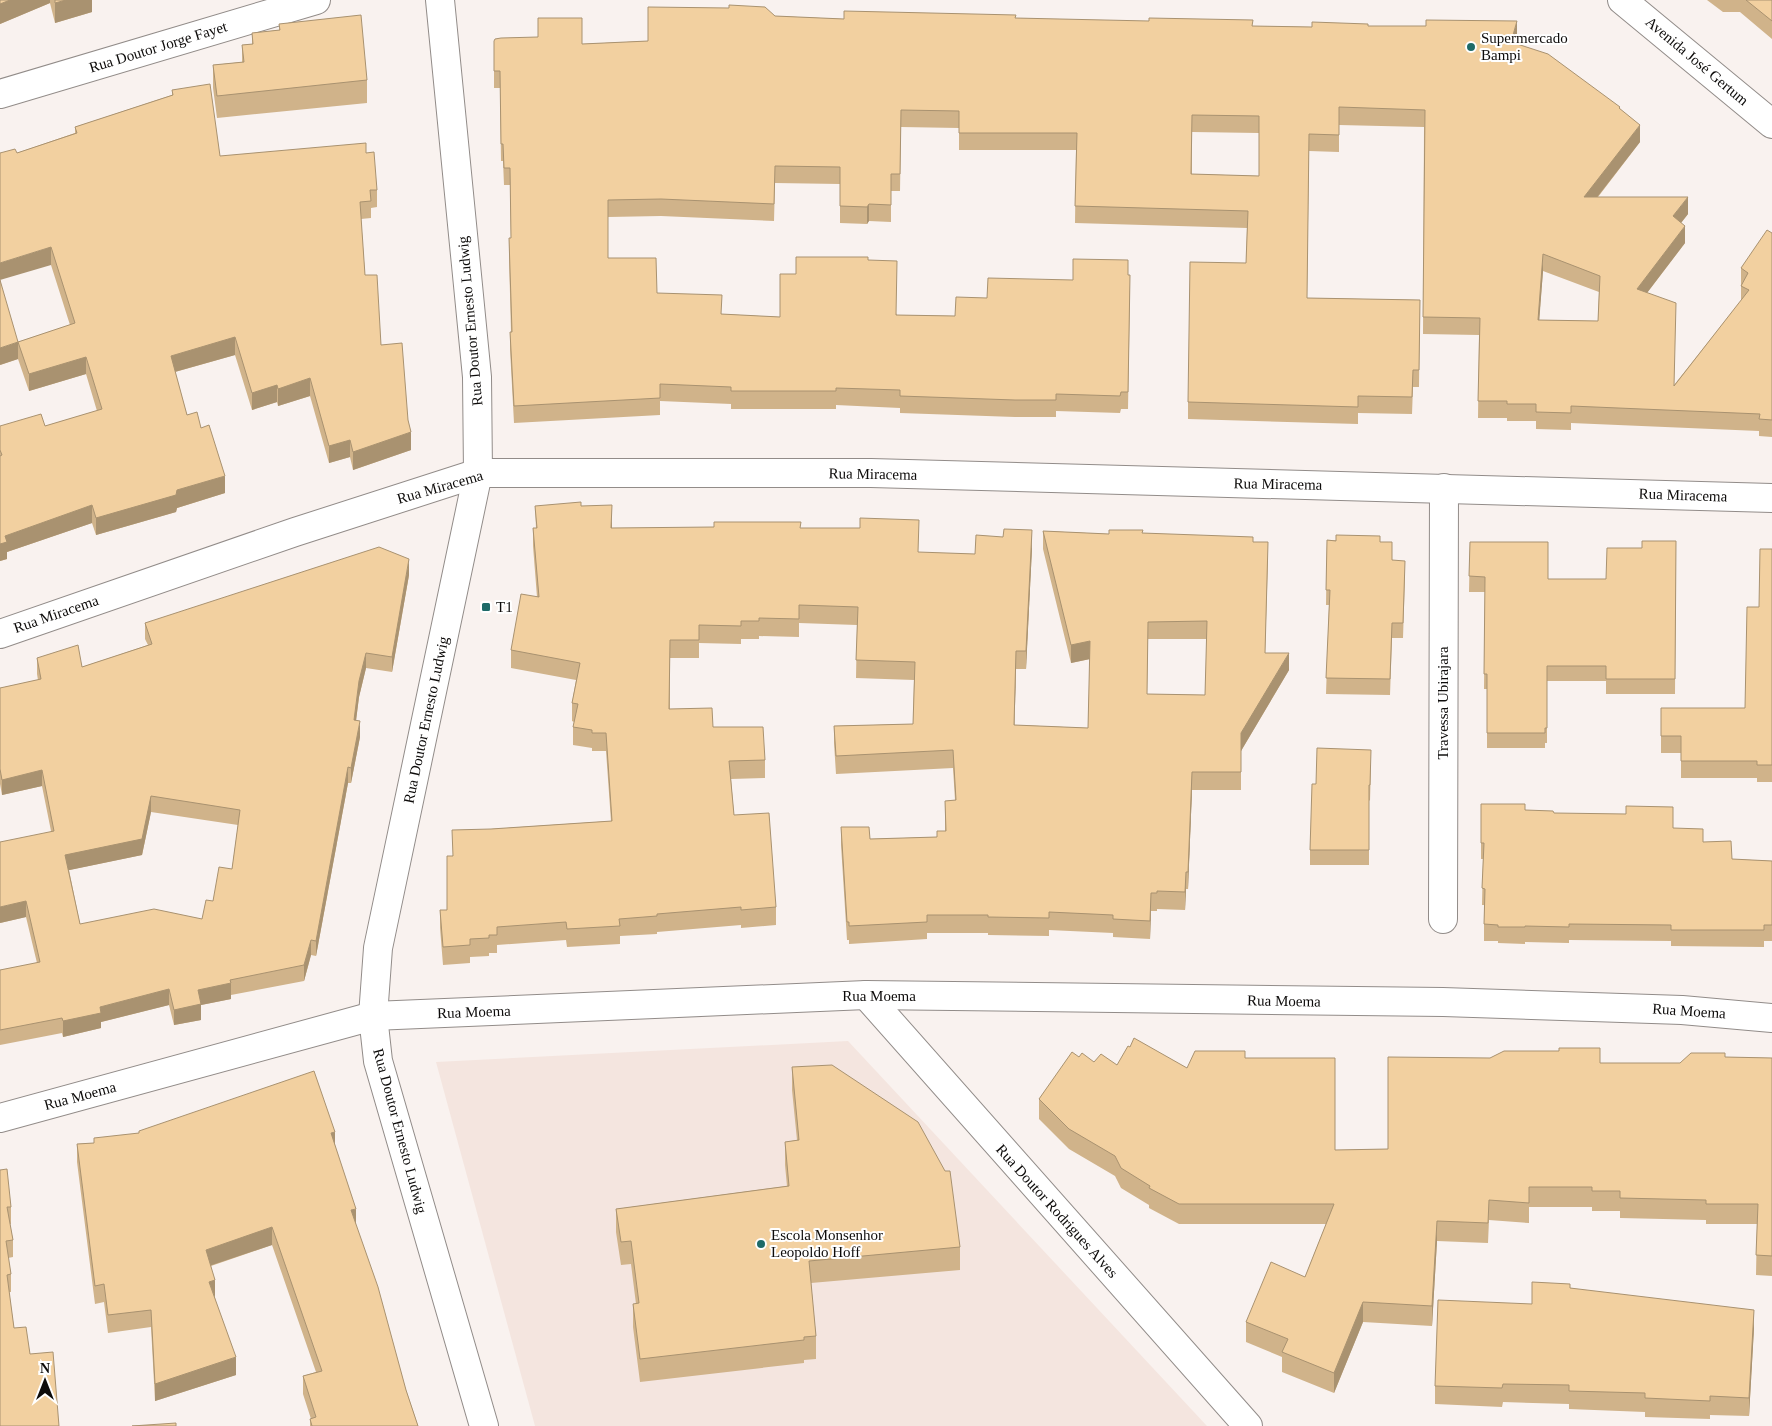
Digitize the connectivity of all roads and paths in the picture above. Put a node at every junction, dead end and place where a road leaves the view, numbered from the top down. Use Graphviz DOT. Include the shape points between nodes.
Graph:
graph roads {
  1 [pos="316,0"];
  2 [pos="440,0"];
  3 [pos="1622,0"];
  4 [pos="0,94"];
  5 [pos="1772,124"];
  6 [pos="478,473"];
  7 [pos="1444,488"];
  8 [pos="1772,498"];
  9 [pos="0,634"];
  10 [pos="1443,919"];
  11 [pos="866,995"];
  12 [pos="373,1016"];
  13 [pos="1772,1018"];
  14 [pos="0,1118"];
  15 [pos="484,1426"];
  16 [pos="1248,1426"];
  1 -- 4 [label="street, Rua Doutor Jorge Fayet"];
  2 -- 6 [label="street, Rua Doutor Ernesto Ludwig" via="477,377"];
  3 -- 5 [label="street, Avenida José Gertum"];
  6 -- 7 [label="street, Rua Miracema" via="871,473"];
  6 -- 9 [label="street, Rua Miracema"];
  6 -- 12 [label="street, Rua Doutor Ernesto Ludwig" via="378,948"];
  7 -- 8 [label="street, Rua Miracema"];
  7 -- 10 [label="street, Travessa Ubirajara"];
  11 -- 12 [label="street, Rua Moema"];
  11 -- 13 [label="street, Rua Moema" via="1443,1002 1682,1010"];
  11 -- 16 [label="street, Rua Doutor Rodrigues Alves"];
  12 -- 14 [label="street, Rua Moema"];
  12 -- 15 [label="street, Rua Doutor Ernesto Ludwig" via="378,1061"];
}
